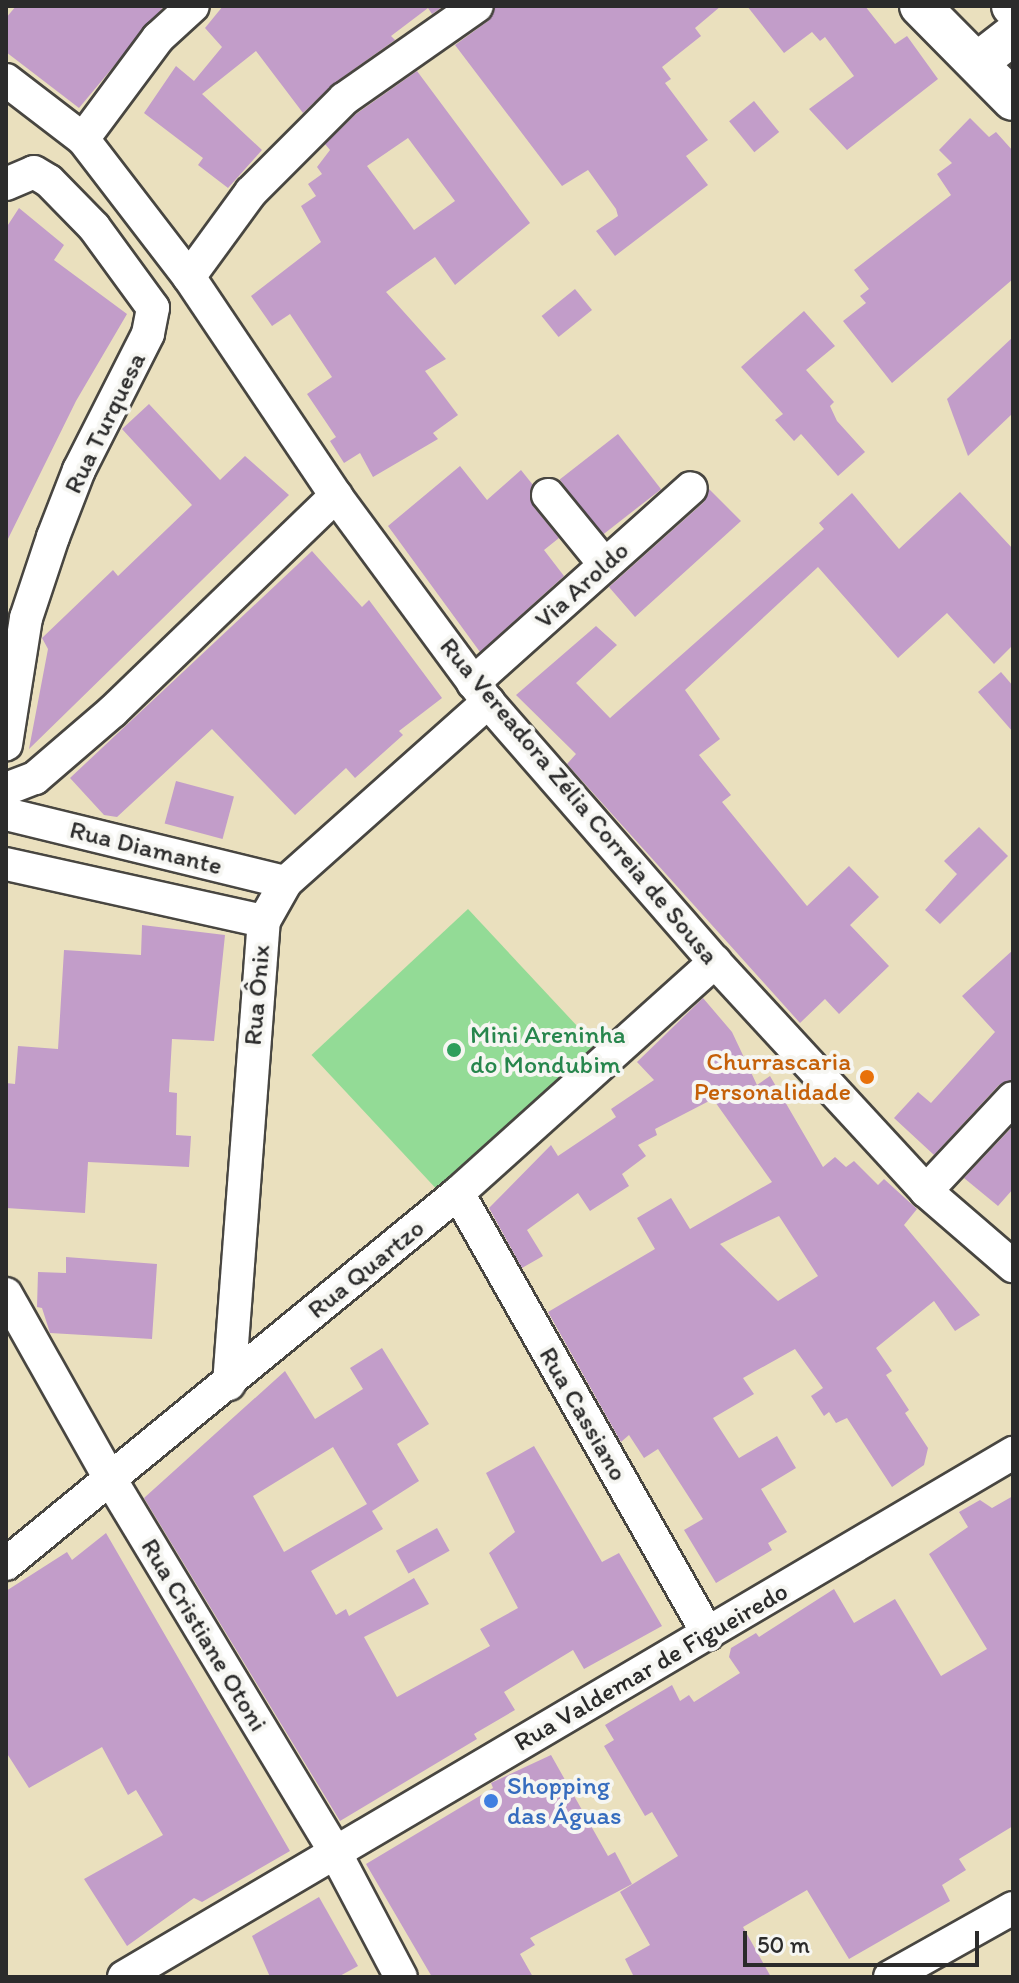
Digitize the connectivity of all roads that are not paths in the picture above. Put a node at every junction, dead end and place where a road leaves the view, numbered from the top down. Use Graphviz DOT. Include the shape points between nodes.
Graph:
graph roads {
  1 [pos="193,6"];
  2 [pos="477,6"];
  3 [pos="920,6"];
  4 [pos="1013,35"];
  5 [pos="977,63"];
  6 [pos="6,80"];
  7 [pos="1013,100"];
  8 [pos="83,139"];
  9 [pos="6,184"];
  10 [pos="189,277"];
  11 [pos="691,488"];
  12 [pos="548,495"];
  13 [pos="336,496"];
  14 [pos="605,565"];
  15 [pos="481,692"];
  16 [pos="6,744"];
  17 [pos="6,789"];
  18 [pos="6,814"];
  19 [pos="6,864"];
  20 [pos="286,882"];
  21 [pos="264,921"];
  22 [pos="715,962"];
  23 [pos="1013,1098"];
  24 [pos="926,1191"];
  25 [pos="458,1193"];
  26 [pos="1013,1266"];
  27 [pos="6,1294"];
  28 [pos="229,1384"];
  29 [pos="1013,1453"];
  30 [pos="112,1482"];
  31 [pos="6,1564"];
  32 [pos="708,1634"];
  33 [pos="335,1852"];
  34 [pos="1013,1908"];
  35 [pos="124,1977"];
  36 [pos="401,1977"];
  37 [pos="890,1977"];
  1 -- 8 [label="street" via="158,38"];
  2 -- 10 [label="street" via="344,99 251,192"];
  3 -- 5 [label="main road"];
  4 -- 5 [label="main road"];
  5 -- 7 [label="main road"];
  6 -- 8 [label="street, Rua Vereadora Zélia Correia de Sousa"];
  8 -- 10 [label="street, Rua Vereadora Zélia Correia de Sousa"];
  9 -- 16 [label="street, Rua Turquesa" via="34,172 49,181 94,227 153,308 148,334 79,470 53,537 26,618"];
  10 -- 13 [label="street, Rua Vereadora Zélia Correia de Sousa"];
  11 -- 14 [label="street, Via Aroldo"];
  12 -- 14 [label="street"];
  13 -- 15 [label="street, Rua Vereadora Zélia Correia de Sousa"];
  13 -- 17 [label="street" via="113,711 35,778"];
  14 -- 15 [label="street, Via Aroldo"];
  15 -- 20 [label="street, Rua Ônix"];
  15 -- 22 [label="street, Rua Vereadora Zélia Correia de Sousa"];
  18 -- 20 [label="street, Rua Diamante"];
  19 -- 21 [label="street, Rua Diamante"];
  20 -- 21 [label="street, Rua Ônix"];
  21 -- 28 [label="street, Rua Ônix"];
  22 -- 24 [label="street, Rua Vereadora Zélia Correia de Sousa"];
  22 -- 25 [label="street, Rua Quartzo"];
  23 -- 24 [label="street"];
  24 -- 26 [label="street, Rua Vereadora Zélia Correia de Sousa"];
  25 -- 28 [label="street, Rua Quartzo"];
  25 -- 32 [label="street, Rua Cassiano"];
  27 -- 30 [label="street, Rua Cristiane Otoni"];
  28 -- 30 [label="street, Rua Quartzo"];
  29 -- 32 [label="street, Rua Valdemar de Figueiredo"];
  30 -- 31 [label="street, Rua Quartzo"];
  30 -- 33 [label="street, Rua Cristiane Otoni"];
  32 -- 33 [label="street, Rua Valdemar de Figueiredo"];
  33 -- 35 [label="street, Rua Valdemar de Figueiredo"];
  33 -- 36 [label="street, Rua Cristiane Otoni"];
  34 -- 37 [label="street"];
}
